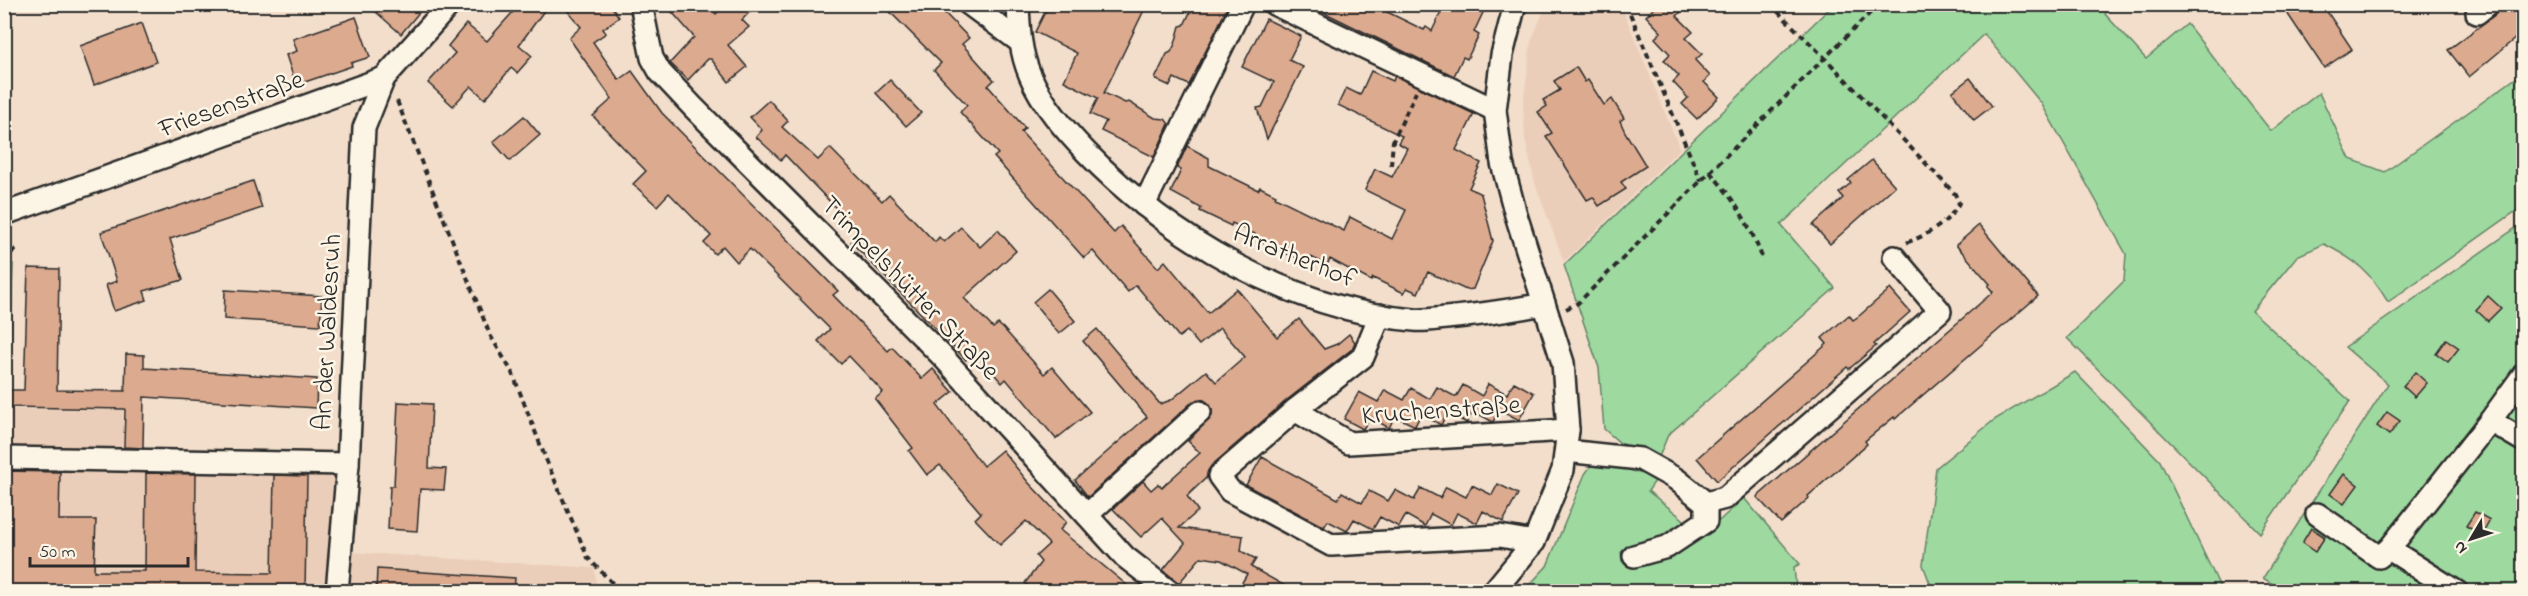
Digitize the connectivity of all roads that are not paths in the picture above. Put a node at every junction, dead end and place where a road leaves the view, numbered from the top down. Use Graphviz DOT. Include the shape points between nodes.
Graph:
graph roads {
  1 [pos="450,4"];
  2 [pos="641,4"];
  3 [pos="969,4"];
  4 [pos="1018,4"];
  5 [pos="1243,4"];
  6 [pos="1515,4"];
  7 [pos="1286,7"];
  8 [pos="1019,41"];
  9 [pos="384,78"];
  10 [pos="1495,110"];
  11 [pos="1144,205"];
  12 [pos="4,214"];
  13 [pos="1894,257"];
  14 [pos="1547,311"];
  15 [pos="1380,315"];
  16 [pos="2523,374"];
  17 [pos="1295,410"];
  18 [pos="1200,412"];
  19 [pos="2490,421"];
  20 [pos="1568,430"];
  21 [pos="2523,441"];
  22 [pos="1566,451"];
  23 [pos="4,458"];
  24 [pos="348,464"];
  25 [pos="1706,503"];
  26 [pos="2317,514"];
  27 [pos="1087,515"];
  28 [pos="1534,542"];
  29 [pos="2389,549"];
  30 [pos="1634,556"];
  31 [pos="337,591"];
  32 [pos="1170,591"];
  33 [pos="1493,591"];
  34 [pos="2457,591"];
  1 -- 9 [label="street, Friesenstraße"];
  2 -- 27 [label="street, Trimpelshütter Straße" via="652,58 660,72 942,356"];
  3 -- 8 [label="street"];
  4 -- 8 [label="street, Arratherhof"];
  5 -- 11 [label="street"];
  6 -- 10 [label="street" via="1502,55"];
  7 -- 10 [label="street"];
  8 -- 11 [label="street, Arratherhof" via="1030,76 1069,133"];
  9 -- 12 [label="street, Friesenstraße"];
  9 -- 24 [label="street, An der Waldesruh" via="364,128"];
  10 -- 14 [label="street" via="1502,163"];
  11 -- 15 [label="street, Arratherhof" via="1221,257 1278,284 1349,310"];
  13 -- 25 [label="street" via="1940,311 1725,498"];
  14 -- 15 [label="street, Arratherhof" via="1416,321"];
  14 -- 20 [label="street" via="1563,363"];
  15 -- 17 [label="street" via="1363,357"];
  16 -- 19 [label="street"];
  17 -- 20 [label="street, Kruchenstraße" via="1349,443"];
  17 -- 28 [label="street" via="1219,476 1230,491 1331,545 1500,536"];
  18 -- 27 [label="street"];
  19 -- 21 [label="street"];
  19 -- 29 [label="street"];
  20 -- 22 [label="street"];
  22 -- 25 [label="street" via="1640,459 1676,479"];
  22 -- 28 [label="street" via="1557,489"];
  23 -- 24 [label="street"];
  24 -- 31 [label="street, An der Waldesruh"];
  25 -- 30 [label="street" via="1706,521 1667,547"];
  26 -- 29 [label="street" via="2379,557"];
  27 -- 32 [label="street, Trimpelshütter Straße" via="1125,557"];
  28 -- 33 [label="street"];
  29 -- 34 [label="street"];
}
